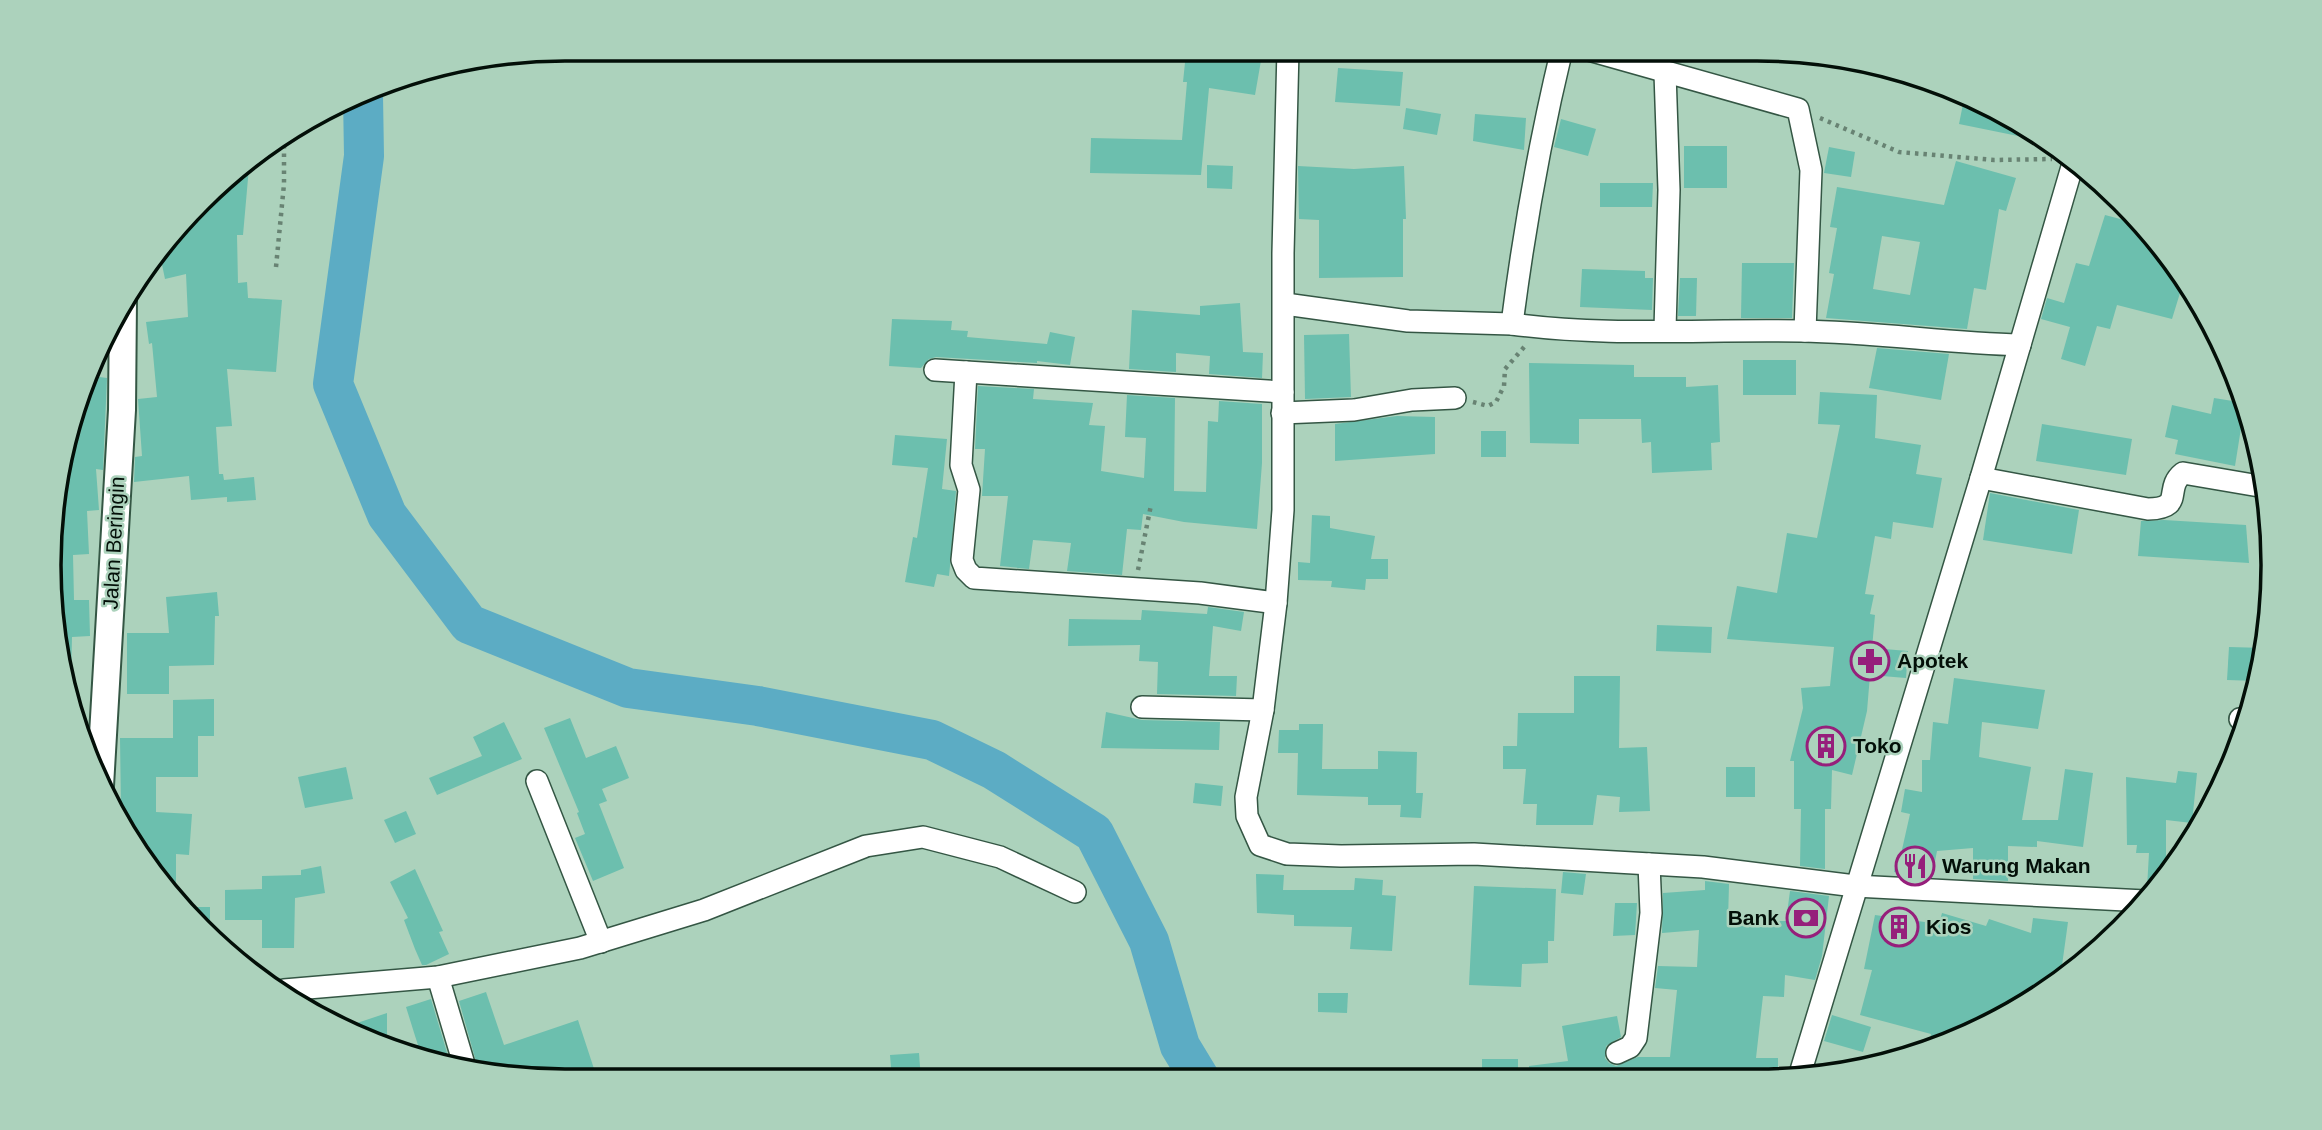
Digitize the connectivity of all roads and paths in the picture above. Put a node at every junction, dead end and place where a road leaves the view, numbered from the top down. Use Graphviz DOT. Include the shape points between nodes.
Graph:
graph roads {
  1 [pos="1287,61"];
  2 [pos="1559,61"];
  3 [pos="1625,61"];
  4 [pos="1665,73"];
  5 [pos="1798,109"];
  6 [pos="284,147"];
  7 [pos="2057,160"];
  8 [pos="2065,166"];
  9 [pos="276,267"];
  10 [pos="1285,304"];
  11 [pos="123,324"];
  12 [pos="1512,324"];
  13 [pos="1539,328"];
  14 [pos="1665,329"];
  15 [pos="1805,331"];
  16 [pos="2020,345"];
  17 [pos="934,370"];
  18 [pos="966,372"];
  19 [pos="1283,392"];
  20 [pos="1455,398"];
  21 [pos="1282,413"];
  22 [pos="1981,478"];
  23 [pos="2254,485"];
  24 [pos="1151,505"];
  25 [pos="1135,588"];
  26 [pos="1276,603"];
  27 [pos="1142,707"];
  28 [pos="1263,710"];
  29 [pos="101,761"];
  30 [pos="537,781"];
  31 [pos="1650,864"];
  32 [pos="1855,886"];
  33 [pos="1075,892"];
  34 [pos="2133,900"];
  35 [pos="601,942"];
  36 [pos="438,978"];
  37 [pos="294,989"];
  38 [pos="1616,1053"];
  39 [pos="462,1058"];
  40 [pos="1802,1067"];
  1 -- 10 [label="street"];
  2 -- 12 [label="street" via="1527,211"];
  3 -- 4 [label="street"];
  4 -- 5 [label="street"];
  4 -- 14 [label="street" via="1670,190"];
  5 -- 7 [label="path" via="1899,152"];
  5 -- 15 [label="street" via="1811,170"];
  6 -- 9 [label="path"];
  8 -- 16 [label="street"];
  10 -- 12 [label="street" via="1408,321"];
  10 -- 19 [label="street"];
  11 -- 29 [label="street, Jalan Beringin"];
  12 -- 13 [label="street"];
  13 -- 14 [label="street"];
  13 -- 20 [label="path" via="1506,369 1496,402 1488,406"];
  14 -- 15 [label="street"];
  15 -- 16 [label="street"];
  16 -- 22 [label="street"];
  17 -- 18 [label="street"];
  18 -- 19 [label="street"];
  18 -- 25 [label="street" via="961,465 969,490 962,560 966,570 974,578"];
  19 -- 21 [label="street"];
  20 -- 21 [label="street"];
  21 -- 26 [label="street" via="1283,510"];
  22 -- 23 [label="street" via="2148,509 2165,509 2171,503 2177,478 2183,473"];
  22 -- 32 [label="street"];
  24 -- 25 [label="path"];
  25 -- 26 [label="street"];
  26 -- 28 [label="street"];
  27 -- 28 [label="street"];
  28 -- 31 [label="street" via="1246,797 1247,816 1259,845 1287,854 1474,854"];
  30 -- 35 [label="street"];
  31 -- 32 [label="street"];
  31 -- 38 [label="street" via="1651,913 1636,1038 1630,1047"];
  32 -- 34 [label="street"];
  32 -- 40 [label="street"];
  33 -- 35 [label="street" via="1000,857 923,837 866,846 704,910"];
  35 -- 36 [label="street"];
  36 -- 37 [label="street"];
  36 -- 39 [label="street"];
}
